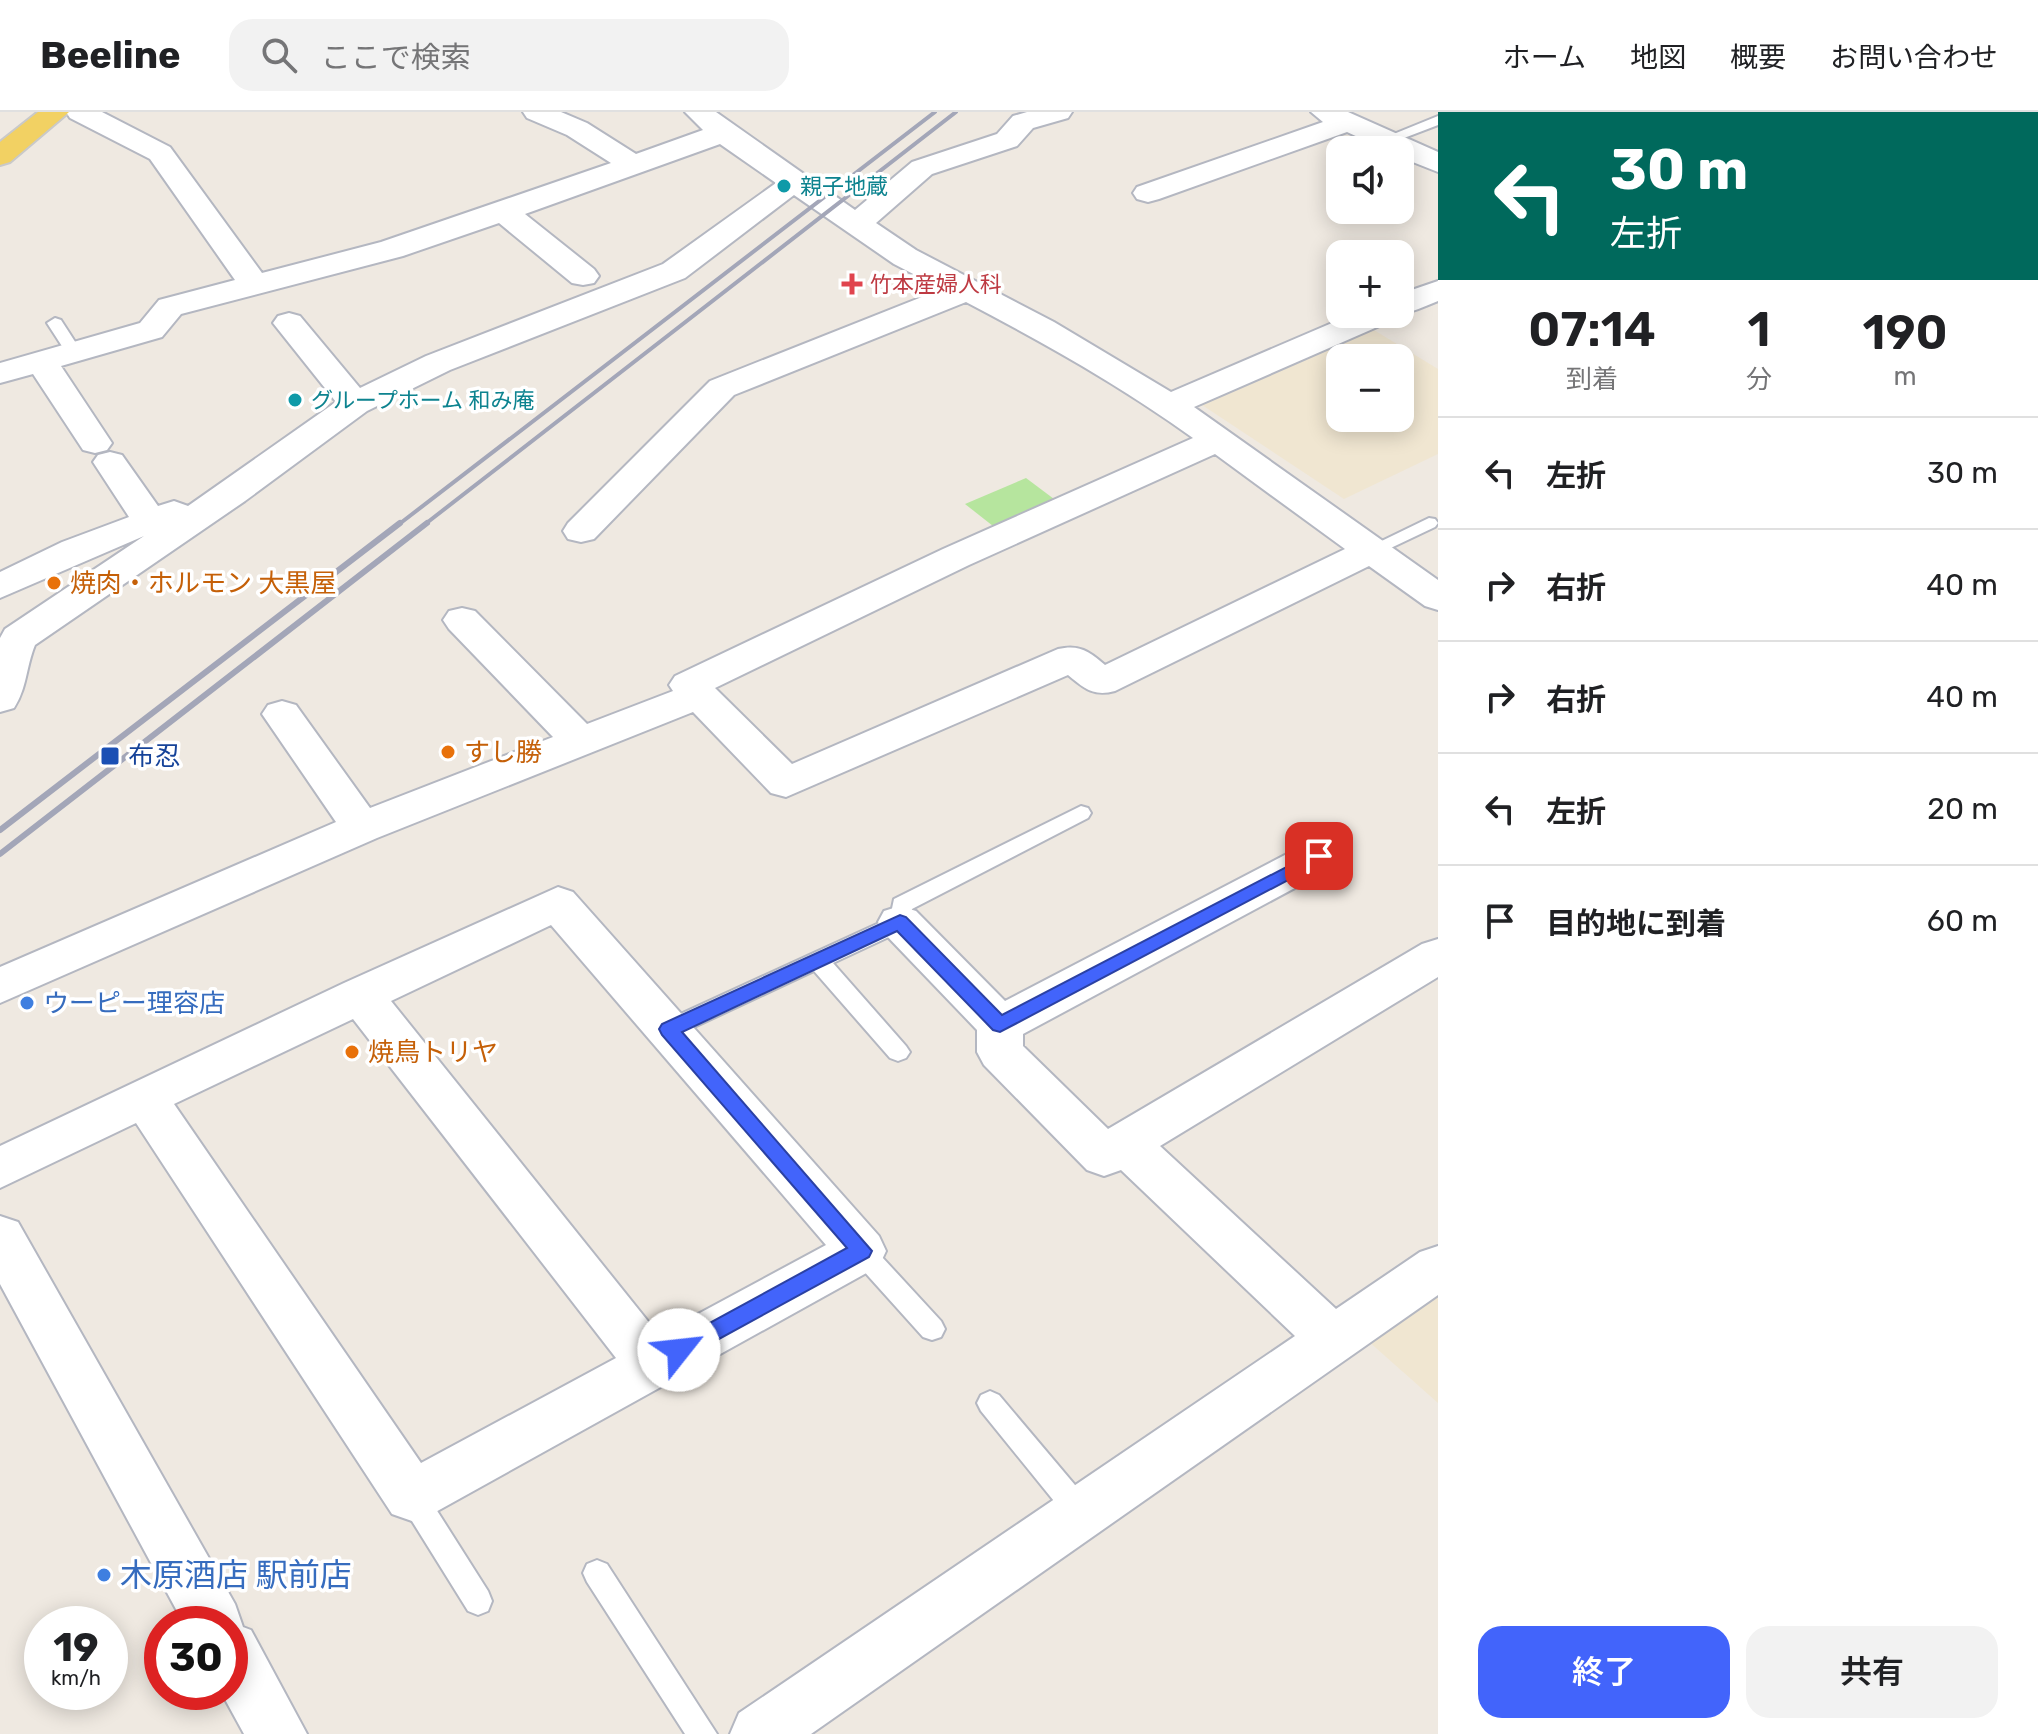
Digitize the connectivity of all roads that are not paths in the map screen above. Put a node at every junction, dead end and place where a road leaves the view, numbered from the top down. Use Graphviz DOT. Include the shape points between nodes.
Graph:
graph roads {
  1 [pos="55,112"];
  2 [pos="80,112"];
  3 [pos="537,112"];
  4 [pos="699,112"];
  5 [pos="1058,112"];
  6 [pos="1337,117"];
  7 [pos="1438,120"];
  8 [pos="723,133"];
  9 [pos="1377,136"];
  10 [pos="1396,136"];
  11 [pos="1414,152"];
  12 [pos="0,156"];
  13 [pos="1438,163"];
  14 [pos="633,165"];
  15 [pos="788,187"];
  16 [pos="1148,193"];
  17 [pos="503,212"];
  18 [pos="858,223"];
  19 [pos="583,276"];
  20 [pos="254,284"];
  21 [pos="970,289"];
  22 [pos="1438,290"];
  23 [pos="1414,299"];
  24 [pos="55,323"];
  25 [pos="289,323"];
  26 [pos="1348,328"];
  27 [pos="75,354"];
  28 [pos="42,363"];
  29 [pos="0,373"];
  30 [pos="355,404"];
  31 [pos="1169,405"];
  32 [pos="1217,440"];
  33 [pos="232,493"];
  34 [pos="150,521"];
  35 [pos="1429,523"];
  36 [pos="581,531"];
  37 [pos="1370,551"];
  38 [pos="0,586"];
  39 [pos="1438,598"];
  40 [pos="462,620"];
  41 [pos="2,677"];
  42 [pos="699,695"];
  43 [pos="282,714"];
  44 [pos="581,742"];
  45 [pos="1081,813"];
  46 [pos="362,828"];
  47 [pos="1319,856"];
  48 [pos="900,922"];
  49 [pos="1438,956"];
  50 [pos="817,960"];
  51 [pos="0,986"];
  52 [pos="360,995"];
  53 [pos="1000,1025"];
  54 [pos="669,1029"];
  55 [pos="898,1052"];
  56 [pos="144,1097"];
  57 [pos="1125,1143"];
  58 [pos="0,1168"];
  59 [pos="0,1237"];
  60 [pos="861,1251"];
  61 [pos="1438,1267"];
  62 [pos="14,1297"];
  63 [pos="932,1329"];
  64 [pos="1333,1339"];
  65 [pos="652,1365"];
  66 [pos="990,1403"];
  67 [pos="412,1496"];
  68 [pos="1081,1513"];
  69 [pos="597,1573"];
  70 [pos="478,1601"];
  71 [pos="204,1606"];
  72 [pos="248,1682"];
  73 [pos="277,1734"];
  74 [pos="702,1734"];
  75 [pos="760,1734"];
  1 -- 12 [label="main road"];
  2 -- 20 [label="street" via="160,153"];
  3 -- 14 [label="street" via="577,129"];
  4 -- 8 [label="street"];
  5 -- 18 [label="street" via="1023,122 1007,140 922,168"];
  6 -- 9 [label="street"];
  6 -- 16 [label="street"];
  7 -- 10 [label="lane"];
  8 -- 14 [label="street"];
  8 -- 15 [label="street"];
  11 -- 13 [label="street"];
  14 -- 17 [label="street"];
  15 -- 18 [label="street"];
  15 -- 30 [label="street" via="674,271 438,363"];
  17 -- 19 [label="street"];
  17 -- 20 [label="street" via="392,249"];
  18 -- 21 [label="street" via="905,257"];
  20 -- 27 [label="street" via="170,307 151,330"];
  21 -- 31 [label="street"];
  21 -- 36 [label="street" via="722,388"];
  22 -- 23 [label="street"];
  24 -- 27 [label="lane"];
  25 -- 30 [label="street"];
  26 -- 31 [label="street"];
  27 -- 28 [label="street"];
  28 -- 29 [label="street"];
  28 -- 34 [label="street"];
  30 -- 33 [label="street"];
  31 -- 32 [label="street"];
  32 -- 37 [label="street"];
  32 -- 42 [label="street" via="689,685"];
  33 -- 34 [label="street"];
  33 -- 41 [label="street" via="19,638"];
  34 -- 38 [label="street"];
  35 -- 37 [label="lane"];
  37 -- 39 [label="street"];
  37 -- 42 [label="street" via="1101,682 1072,658 786,783"];
  40 -- 44 [label="street"];
  42 -- 44 [label="street"];
  43 -- 46 [label="street"];
  44 -- 46 [label="street"];
  45 -- 48 [label="lane" via="902,905"];
  46 -- 51 [label="street"];
  47 -- 53 [label="street"];
  48 -- 50 [label="lane"];
  48 -- 53 [label="street"];
  49 -- 57 [label="street"];
  50 -- 54 [label="lane"];
  50 -- 55 [label="lane"];
  52 -- 54 [label="street" via="558,903"];
  52 -- 56 [label="street"];
  52 -- 65 [label="street"];
  53 -- 57 [label="street" via="1000,1052 1104,1156"];
  54 -- 60 [label="street"];
  56 -- 58 [label="street"];
  56 -- 67 [label="street"];
  57 -- 64 [label="street"];
  59 -- 62 [label="street"];
  60 -- 63 [label="lane"];
  60 -- 65 [label="street"];
  61 -- 64 [label="street"];
  62 -- 71 [label="street"];
  64 -- 68 [label="street"];
  65 -- 67 [label="street"];
  66 -- 68 [label="lane"];
  67 -- 70 [label="lane"];
  68 -- 75 [label="street"];
  69 -- 74 [label="lane"];
  72 -- 73 [label="street"];
}
